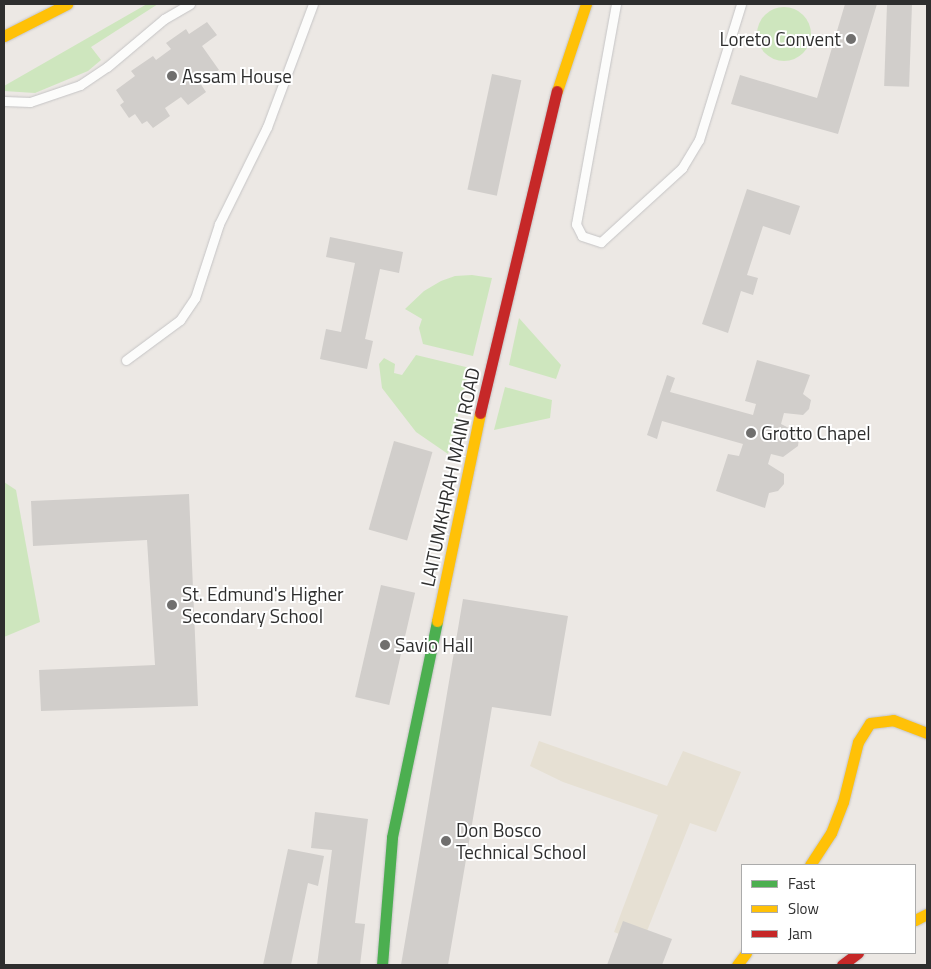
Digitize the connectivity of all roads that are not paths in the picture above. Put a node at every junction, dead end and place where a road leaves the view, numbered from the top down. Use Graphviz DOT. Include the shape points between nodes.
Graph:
graph roads {
  1 [pos="67,4"];
  2 [pos="190,4"];
  3 [pos="313,4"];
  4 [pos="586,4"];
  5 [pos="616,4"];
  6 [pos="741,4"];
  7 [pos="4,36"];
  8 [pos="4,101"];
  9 [pos="126,360"];
  10 [pos="927,732"];
  11 [pos="811,864"];
  12 [pos="745,954"];
  13 [pos="857,954"];
  14 [pos="382,965"];
  15 [pos="738,965"];
  16 [pos="842,965"];
  1 -- 7 [label="main road"];
  2 -- 8 [label="lane" via="164,19 107,67 80,85 30,102"];
  3 -- 9 [label="lane" via="267,128 220,224 196,298 180,320"];
  4 -- 14 [label="main road, LAITUMKHRAH MAIN ROAD" via="562,70 483,398 392,838"];
  5 -- 6 [label="lane" via="576,224 582,236 601,242 682,168 695,147"];
  10 -- 11 [label="main road" via="893,720 870,723 858,742 832,833"];
  12 -- 15 [label="main road"];
  13 -- 16 [label="main road"];
}
